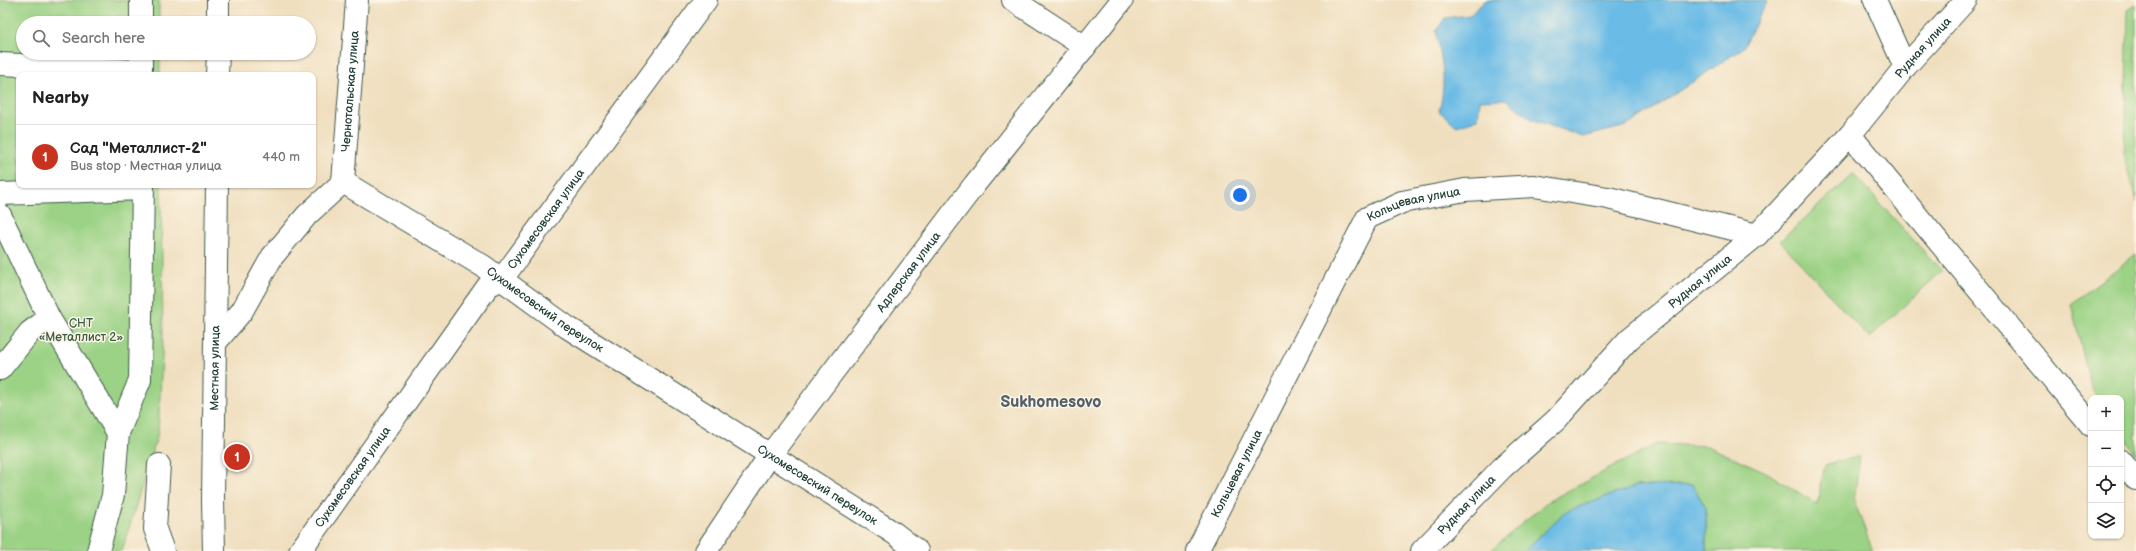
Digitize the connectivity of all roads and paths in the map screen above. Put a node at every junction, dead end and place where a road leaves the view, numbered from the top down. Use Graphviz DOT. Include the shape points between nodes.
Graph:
graph roads {
  1 [pos="140,0"];
  2 [pos="218,0"];
  3 [pos="357,0"];
  4 [pos="706,0"];
  5 [pos="1013,0"];
  6 [pos="1122,0"];
  7 [pos="1875,0"];
  8 [pos="1966,0"];
  9 [pos="141,16"];
  10 [pos="218,16"];
  11 [pos="1085,47"];
  12 [pos="218,60"];
  13 [pos="0,64"];
  14 [pos="141,66"];
  15 [pos="1905,67"];
  16 [pos="218,72"];
  17 [pos="1850,135"];
  18 [pos="343,182"];
  19 [pos="123,188"];
  20 [pos="143,188"];
  21 [pos="217,188"];
  22 [pos="0,194"];
  23 [pos="0,215"];
  24 [pos="1757,235"];
  25 [pos="502,280"];
  26 [pos="49,318"];
  27 [pos="216,342"];
  28 [pos="0,369"];
  29 [pos="2088,421"];
  30 [pos="118,433"];
  31 [pos="770,455"];
  32 [pos="159,465"];
  33 [pos="2124,465"];
  34 [pos="2136,479"];
  35 [pos="98,551"];
  36 [pos="163,551"];
  37 [pos="214,551"];
  38 [pos="300,551"];
  39 [pos="706,551"];
  40 [pos="917,551"];
  41 [pos="1197,551"];
  42 [pos="1422,551"];
  1 -- 9 [label="street"];
  2 -- 10 [label="street"];
  3 -- 18 [label="street, Чернотальская улица"];
  4 -- 25 [label="street, Сухомесовская улица"];
  5 -- 11 [label="street"];
  6 -- 11 [label="street, Адлерская улица"];
  7 -- 15 [label="street"];
  8 -- 15 [label="street, Рудная улица"];
  11 -- 31 [label="street, Адлерская улица" via="975,184"];
  12 -- 16 [label="street"];
  13 -- 14 [label="street"];
  15 -- 17 [label="street, Рудная улица"];
  17 -- 24 [label="street, Рудная улица"];
  17 -- 29 [label="street"];
  18 -- 25 [label="street, Сухомесовский переулок" via="435,236"];
  18 -- 27 [label="street" via="307,215 272,257 242,311"];
  19 -- 22 [label="street"];
  20 -- 30 [label="street" via="140,380"];
  21 -- 27 [label="street, Местная улица"];
  23 -- 26 [label="street"];
  24 -- 41 [label="street, Кольцевая улица" via="1608,198 1534,186 1465,190 1402,202 1367,218"];
  24 -- 42 [label="street, Рудная улица" via="1629,339 1556,420 1502,468"];
  25 -- 31 [label="street, Сухомесовский переулок" via="567,327"];
  25 -- 38 [label="street, Сухомесовская улица" via="488,286"];
  26 -- 28 [label="street" via="30,332"];
  26 -- 30 [label="street"];
  27 -- 37 [label="street, Местная улица"];
  30 -- 35 [label="street" via="113,495"];
  31 -- 39 [label="street, Адлерская улица"];
  31 -- 40 [label="street, Сухомесовский переулок" via="894,533"];
  32 -- 36 [label="street" via="155,529"];
  33 -- 34 [label="street"];
}
